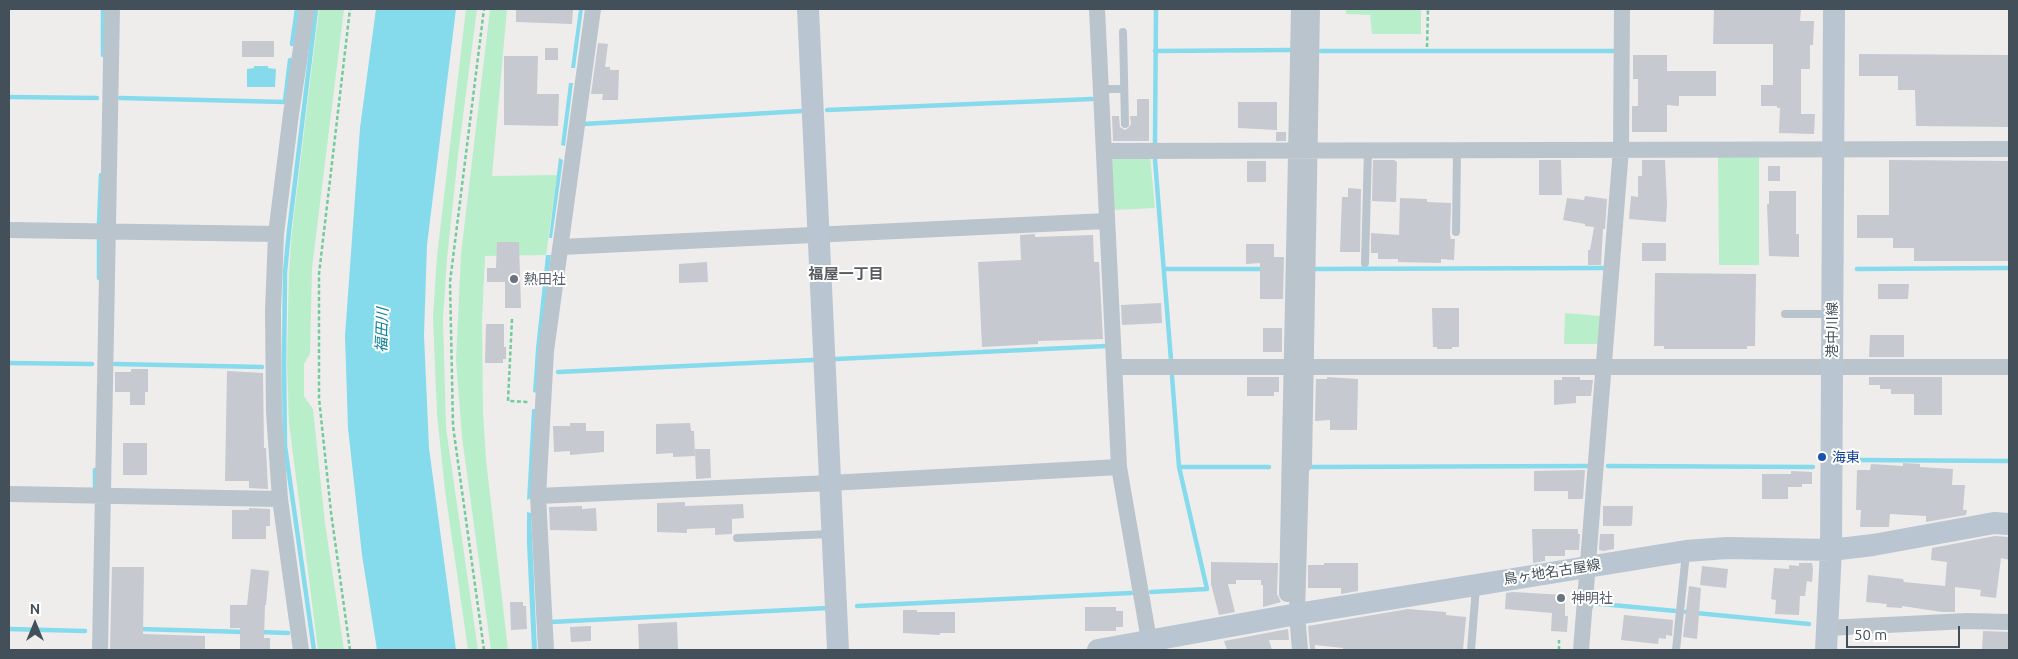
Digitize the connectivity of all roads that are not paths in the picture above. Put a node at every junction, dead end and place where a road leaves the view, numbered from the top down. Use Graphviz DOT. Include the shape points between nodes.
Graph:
graph roads {
  1 [pos="112,9"];
  2 [pos="307,9"];
  3 [pos="592,9"];
  4 [pos="808,9"];
  5 [pos="1097,9"];
  6 [pos="1300,9"];
  7 [pos="1312,9"];
  8 [pos="1622,9"];
  9 [pos="1834,9"];
  10 [pos="1123,32"];
  11 [pos="1101,89"];
  12 [pos="1124,89"];
  13 [pos="1125,124"];
  14 [pos="1833,148"];
  15 [pos="2009,149"];
  16 [pos="1303,150"];
  17 [pos="1368,150"];
  18 [pos="1457,150"];
  19 [pos="1621,150"];
  20 [pos="1104,151"];
  21 [pos="1106,221"];
  22 [pos="9,230"];
  23 [pos="108,231"];
  24 [pos="1456,232"];
  25 [pos="276,234"];
  26 [pos="818,234"];
  27 [pos="561,247"];
  28 [pos="1365,262"];
  29 [pos="1785,314"];
  30 [pos="1832,314"];
  31 [pos="1832,366"];
  32 [pos="2009,366"];
  33 [pos="1115,367"];
  34 [pos="1298,367"];
  35 [pos="1603,368"];
  36 [pos="1119,467"];
  37 [pos="830,483"];
  38 [pos="9,494"];
  39 [pos="103,496"];
  40 [pos="538,496"];
  41 [pos="280,499"];
  42 [pos="2009,524"];
  43 [pos="832,534"];
  44 [pos="737,538"];
  45 [pos="1831,550"];
  46 [pos="1686,551"];
  47 [pos="1588,566"];
  48 [pos="1476,585"];
  49 [pos="1292,615"];
  50 [pos="2009,622"];
  51 [pos="1827,628"];
  52 [pos="1150,640"];
  53 [pos="100,650"];
  54 [pos="301,650"];
  55 [pos="546,650"];
  56 [pos="838,650"];
  57 [pos="1098,650"];
  58 [pos="1300,650"];
  59 [pos="1471,650"];
  60 [pos="1581,650"];
  61 [pos="1676,650"];
  62 [pos="1826,650"];
  1 -- 23 [label="street"];
  2 -- 25 [label="street"];
  3 -- 27 [label="street"];
  4 -- 26 [label="main road"];
  5 -- 11 [label="street"];
  6 -- 16 [label="street"];
  7 -- 16 [label="street"];
  8 -- 19 [label="street"];
  9 -- 14 [label="main road, 港中川線"];
  10 -- 12 [label="lane"];
  11 -- 12 [label="lane"];
  11 -- 20 [label="street"];
  12 -- 13 [label="lane"];
  14 -- 15 [label="street"];
  14 -- 19 [label="street"];
  14 -- 30 [label="main road, 港中川線"];
  16 -- 17 [label="street"];
  16 -- 20 [label="street"];
  16 -- 34 [label="street"];
  17 -- 18 [label="street"];
  17 -- 28 [label="lane"];
  18 -- 19 [label="street"];
  18 -- 24 [label="lane"];
  19 -- 35 [label="street"];
  20 -- 21 [label="street"];
  21 -- 26 [label="street"];
  21 -- 33 [label="street"];
  22 -- 23 [label="street"];
  23 -- 25 [label="street"];
  23 -- 39 [label="street"];
  25 -- 41 [label="street" via="274,412"];
  26 -- 27 [label="street"];
  26 -- 37 [label="main road"];
  27 -- 40 [label="street" via="546,351"];
  29 -- 30 [label="lane"];
  30 -- 31 [label="main road, 港中川線"];
  31 -- 32 [label="street"];
  31 -- 35 [label="street"];
  31 -- 45 [label="main road, 港中川線"];
  33 -- 34 [label="street"];
  33 -- 36 [label="street"];
  34 -- 35 [label="street"];
  34 -- 49 [label="street" via="1304,464 1301,469"];
  35 -- 47 [label="street"];
  36 -- 37 [label="street"];
  36 -- 52 [label="street"];
  37 -- 40 [label="street"];
  37 -- 43 [label="main road"];
  38 -- 39 [label="street"];
  39 -- 41 [label="street"];
  39 -- 53 [label="street"];
  40 -- 55 [label="street"];
  41 -- 54 [label="street"];
  42 -- 45 [label="main road, 鳥ヶ地名古屋線"];
  43 -- 44 [label="lane"];
  43 -- 56 [label="main road"];
  45 -- 46 [label="main road, 鳥ヶ地名古屋線" via="1727,548"];
  45 -- 51 [label="main road, 港中川線"];
  46 -- 47 [label="main road, 鳥ヶ地名古屋線"];
  46 -- 61 [label="lane"];
  47 -- 48 [label="main road, 鳥ヶ地名古屋線"];
  47 -- 60 [label="street"];
  48 -- 49 [label="main road, 鳥ヶ地名古屋線"];
  48 -- 59 [label="lane"];
  49 -- 52 [label="main road, 鳥ヶ地名古屋線"];
  49 -- 58 [label="street"];
  50 -- 51 [label="street"];
  51 -- 62 [label="main road, 港中川線"];
  52 -- 57 [label="main road, 鳥ヶ地名古屋線"];
}
